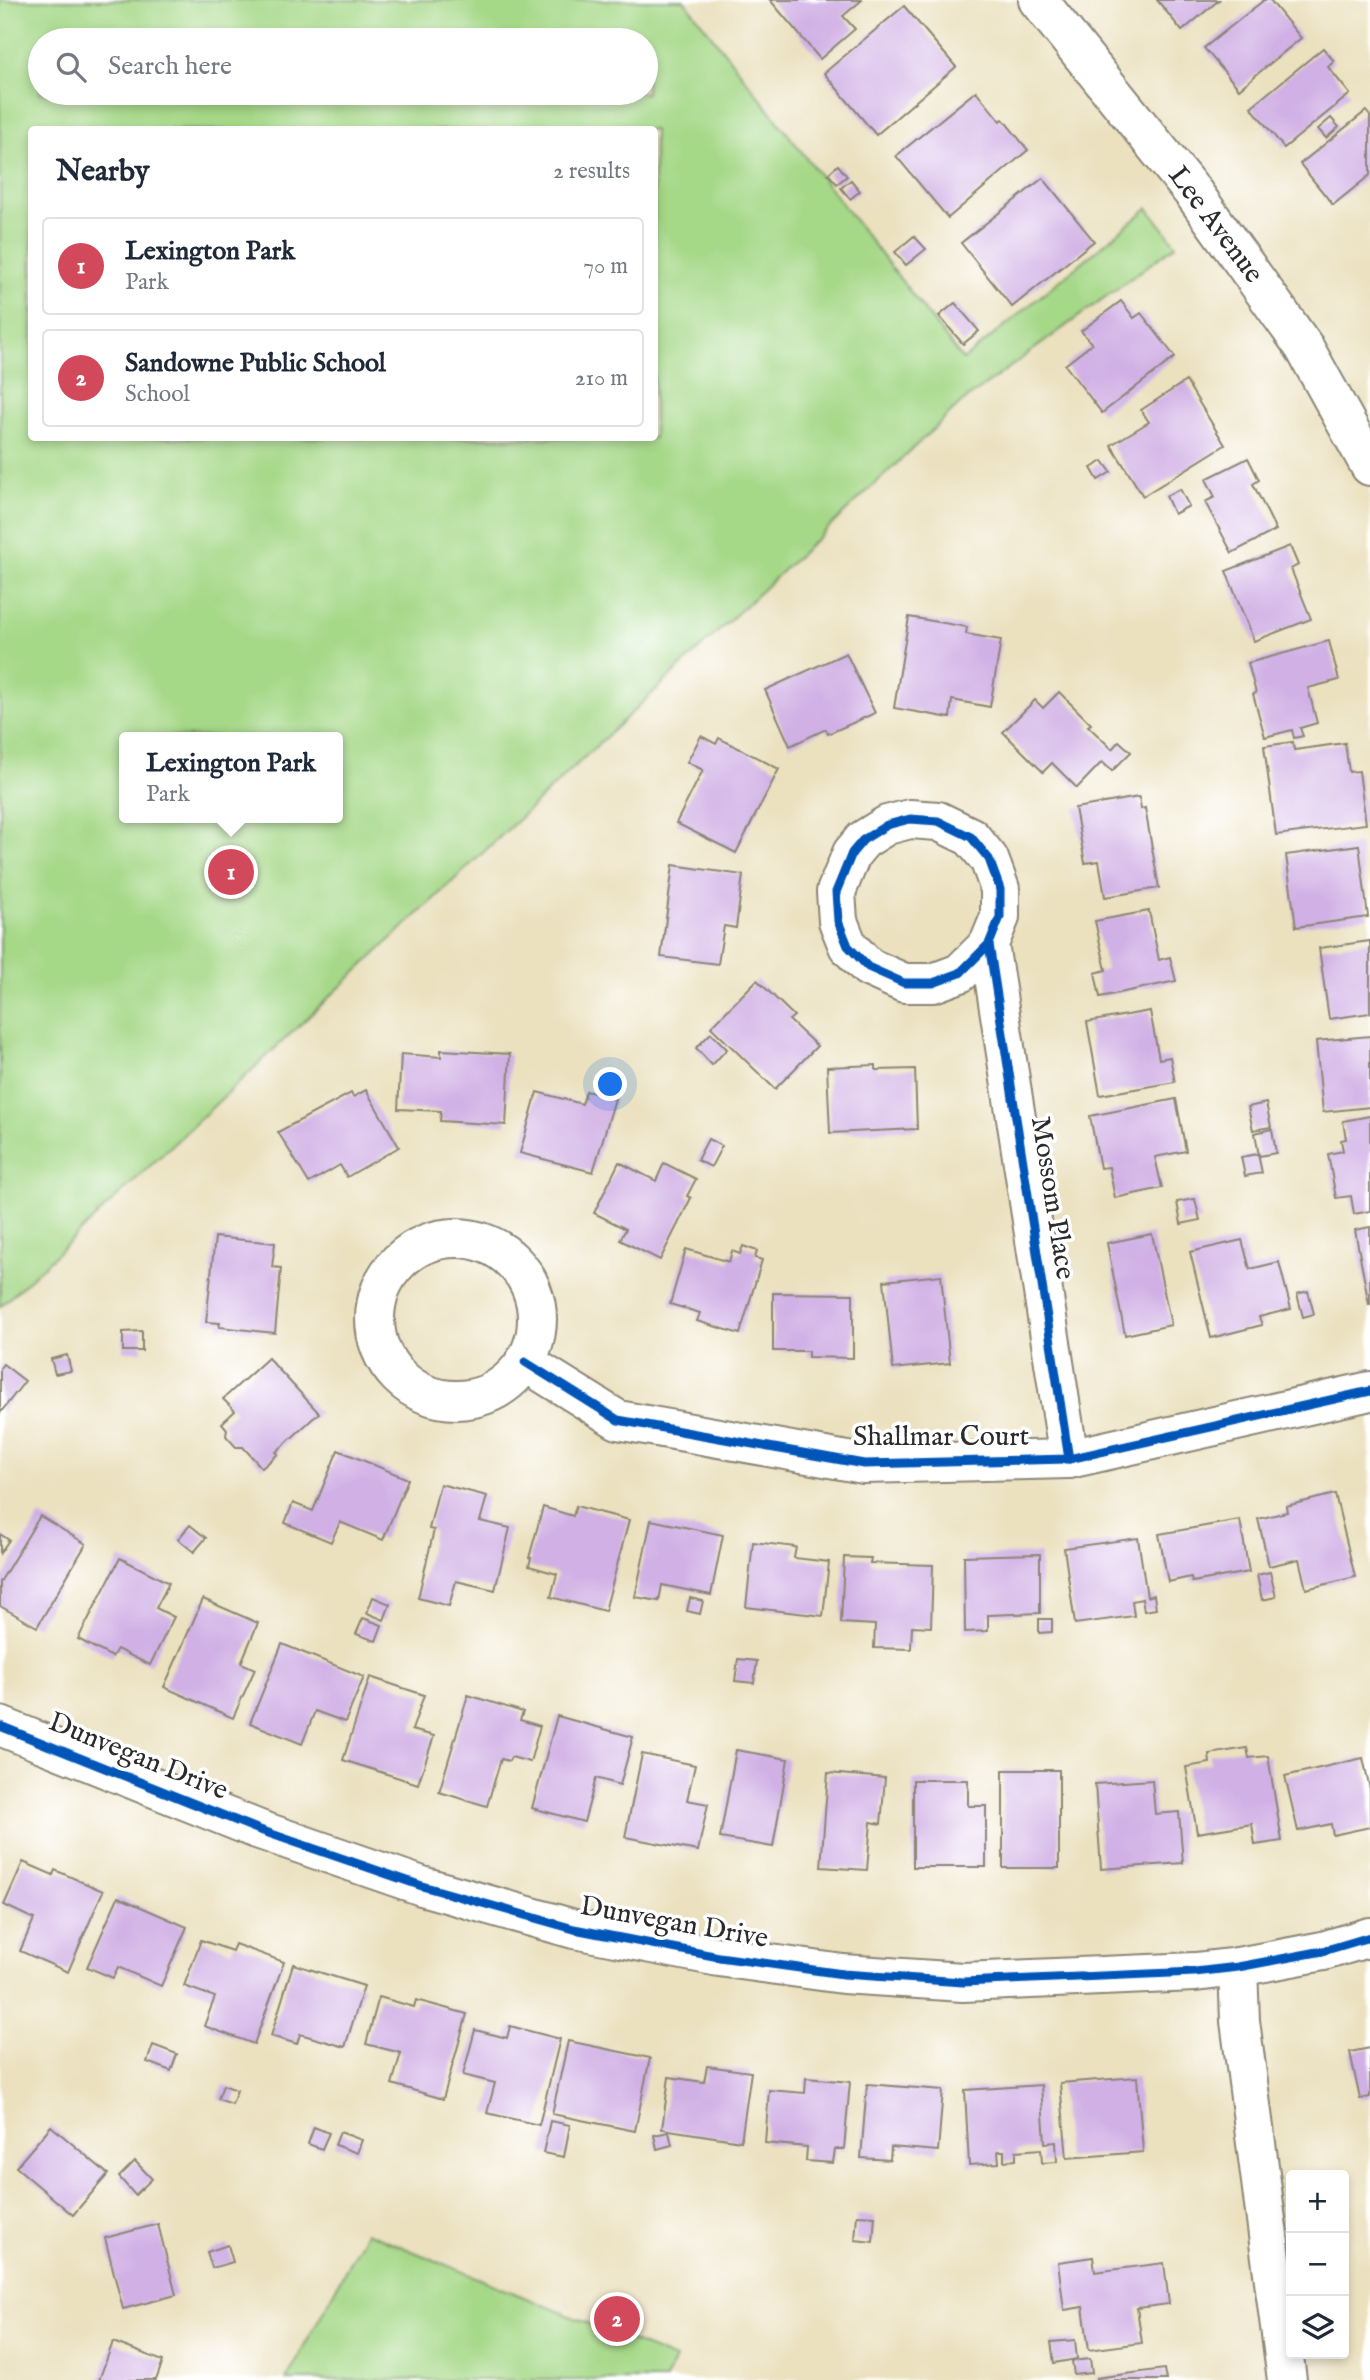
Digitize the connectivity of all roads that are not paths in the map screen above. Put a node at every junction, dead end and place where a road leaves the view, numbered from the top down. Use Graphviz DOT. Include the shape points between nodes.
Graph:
graph roads {
  1 [pos="1038,0"];
  2 [pos="1370,466"];
  3 [pos="989,944"];
  4 [pos="525,1362"];
  5 [pos="1370,1391"];
  6 [pos="1069,1459"];
  7 [pos="0,1726"];
  8 [pos="1370,1937"];
  9 [pos="1238,1967"];
  10 [pos="1287,2380"];
  1 -- 2 [label="street, Lee Avenue" via="1195,195 1304,347"];
  3 -- 3 [label="street, Mossom Place" via="1000,918 1000,889 989,859 971,837 938,821 910,819 887,825 852,853 836,892 838,921 848,946 868,967 904,983 933,983 960,973"];
  3 -- 6 [label="street, Mossom Place"];
  4 -- 4 [label="street" via="498,1389 471,1399 442,1399 400,1378 385,1359 375,1333 375,1305 390,1270 427,1242 454,1238 481,1242 507,1256 526,1277 536,1303 533,1347"];
  4 -- 6 [label="street, Shallmar Court" via="618,1420 864,1464"];
  5 -- 6 [label="street, Shallmar Court"];
  7 -- 9 [label="street, Dunvegan Drive" via="257,1829 422,1886 574,1929 719,1958 844,1974 963,1982"];
  8 -- 9 [label="street, Dunvegan Drive"];
  9 -- 10 [label="street" via="1240,2021"];
}
